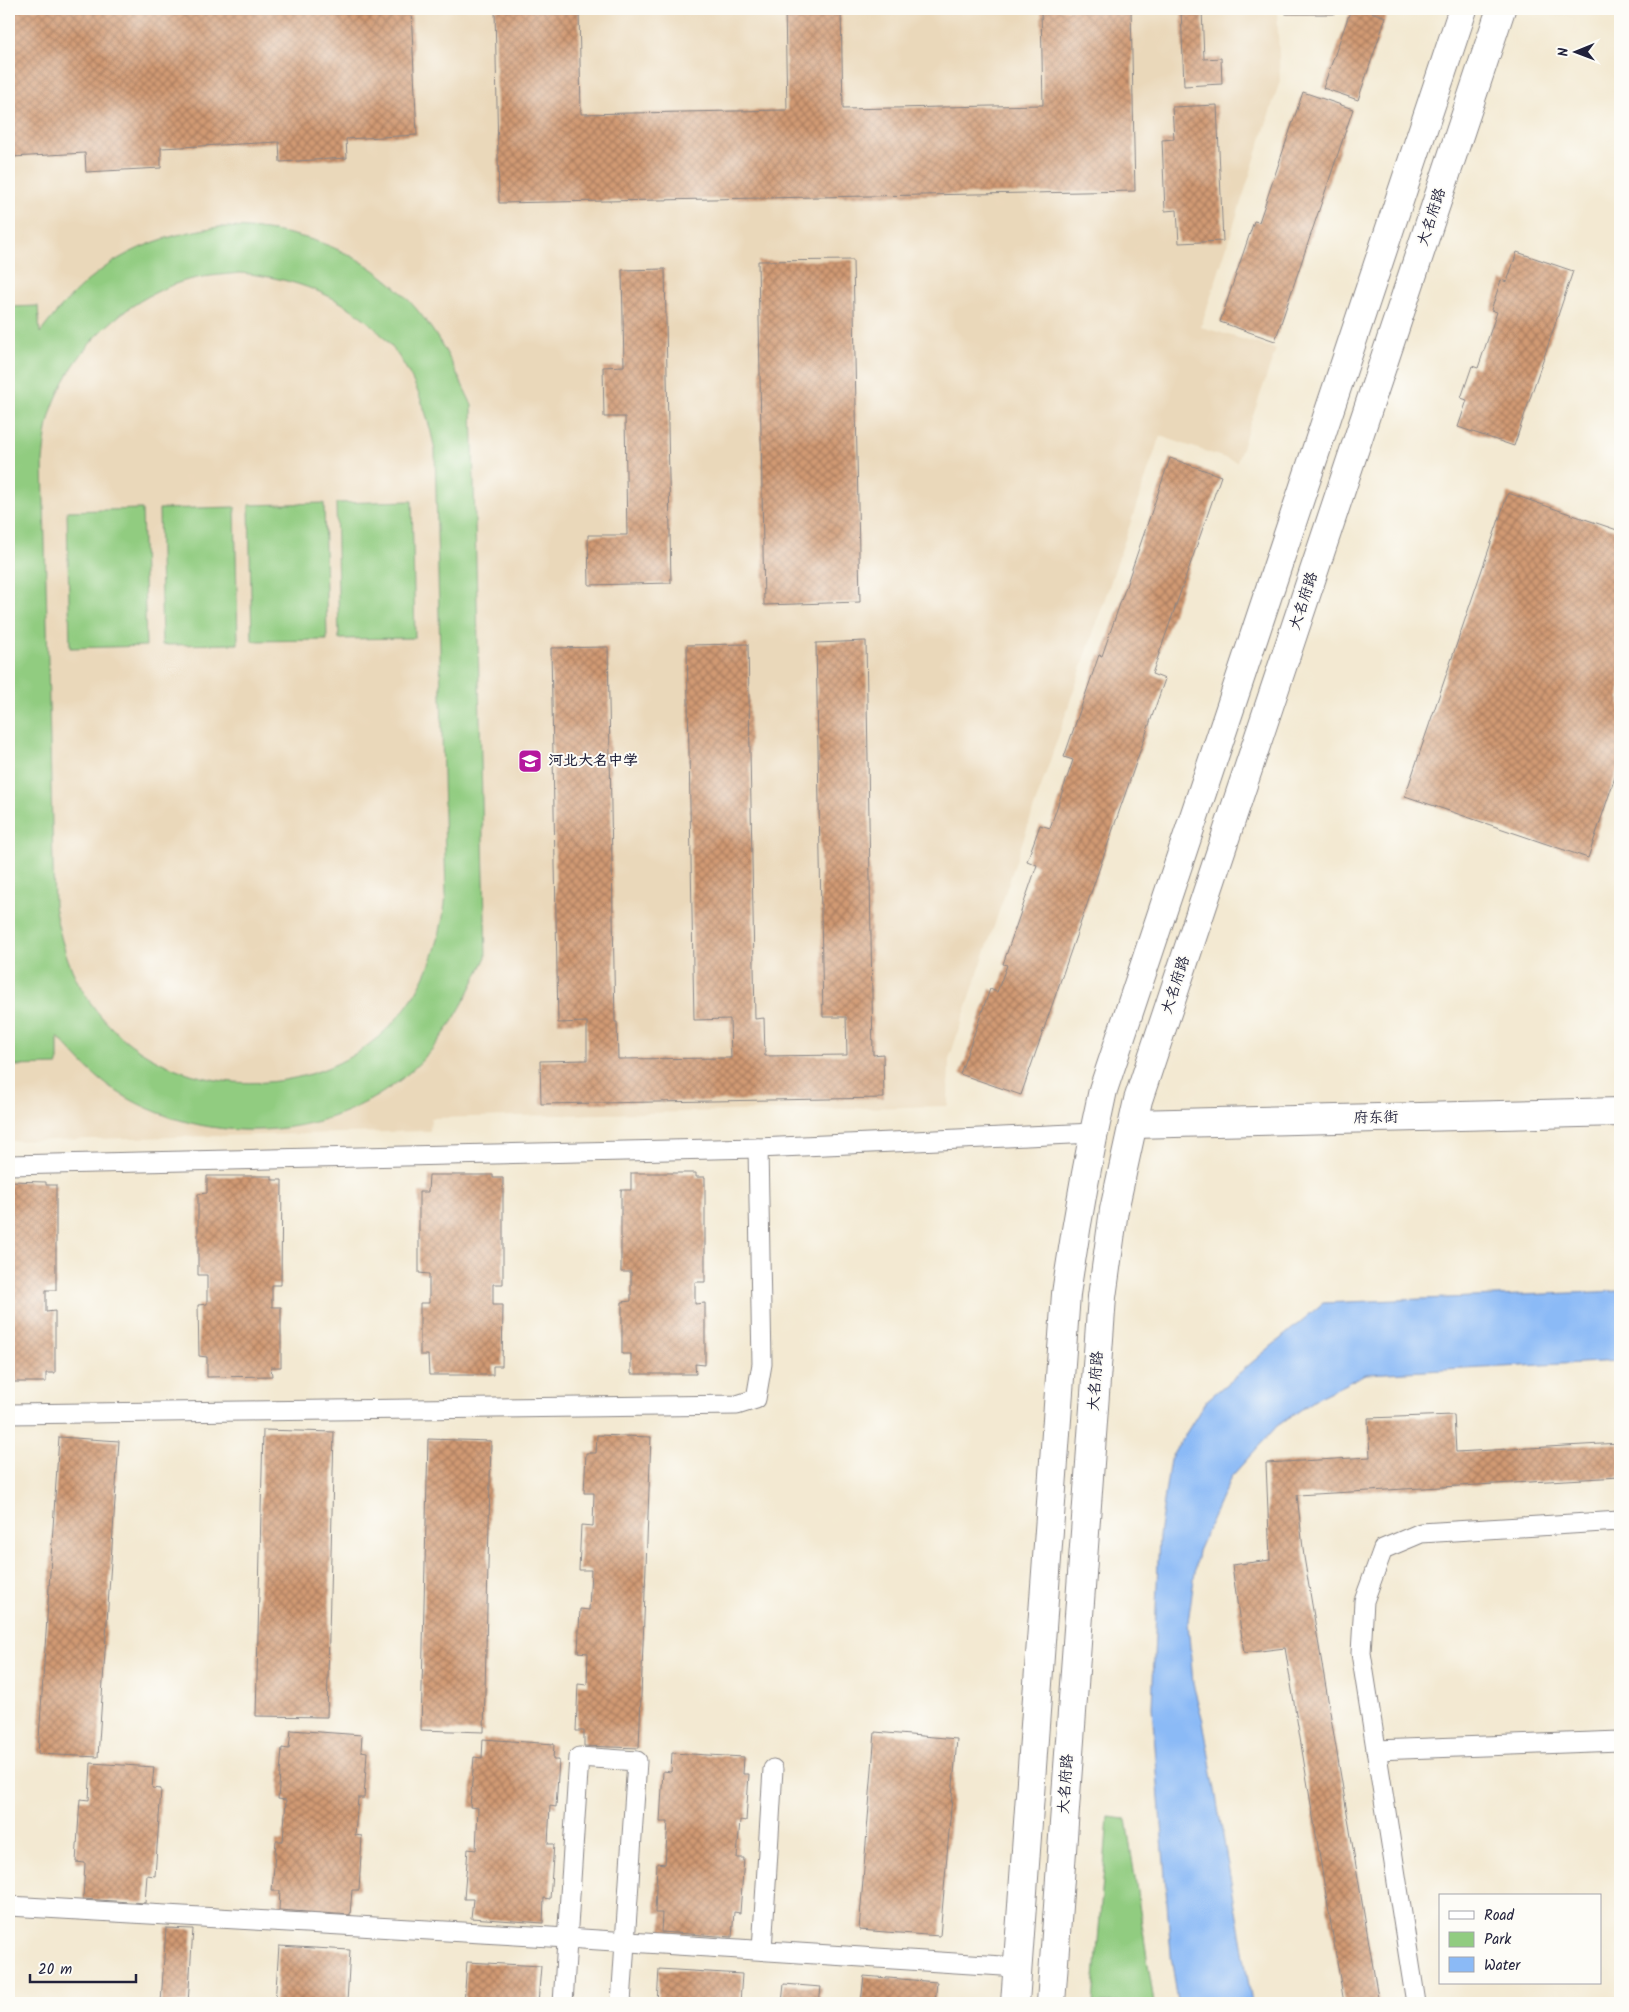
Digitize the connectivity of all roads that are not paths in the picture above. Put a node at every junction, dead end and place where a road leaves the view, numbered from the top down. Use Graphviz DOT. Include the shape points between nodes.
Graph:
graph roads {
  1 [pos="1463,9"];
  2 [pos="1501,9"];
  3 [pos="1620,1112"];
  4 [pos="1133,1124"];
  5 [pos="1094,1133"];
  6 [pos="758,1148"];
  7 [pos="9,1165"];
  8 [pos="9,1414"];
  9 [pos="1620,1521"];
  10 [pos="1620,1741"];
  11 [pos="1376,1750"];
  12 [pos="773,1769"];
  13 [pos="9,1906"];
  14 [pos="567,1938"];
  15 [pos="625,1941"];
  16 [pos="762,1950"];
  17 [pos="1018,1967"];
  18 [pos="563,2003"];
  19 [pos="621,2003"];
  20 [pos="1015,2003"];
  21 [pos="1051,2003"];
  22 [pos="1416,2003"];
  1 -- 5 [label="street" via="1103,1090"];
  2 -- 4 [label="street, 大名府路" via="1138,1100"];
  3 -- 4 [label="street, 府东街"];
  4 -- 21 [label="street, 大名府路" via="1114,1210 1102,1297"];
  5 -- 6 [label="lane"];
  5 -- 17 [label="street" via="1079,1204 1066,1294"];
  6 -- 7 [label="lane"];
  6 -- 8 [label="lane" via="762,1364 756,1399 737,1405"];
  9 -- 11 [label="lane" via="1421,1532 1383,1549 1364,1601 1361,1653"];
  10 -- 11 [label="lane"];
  11 -- 22 [label="lane"];
  12 -- 16 [label="lane"];
  13 -- 14 [label="lane"];
  14 -- 15 [label="lane"];
  14 -- 15 [label="lane" via="579,1757 637,1761"];
  14 -- 18 [label="lane"];
  15 -- 16 [label="lane"];
  15 -- 19 [label="lane"];
  16 -- 17 [label="lane"];
  17 -- 20 [label="street"];
}
